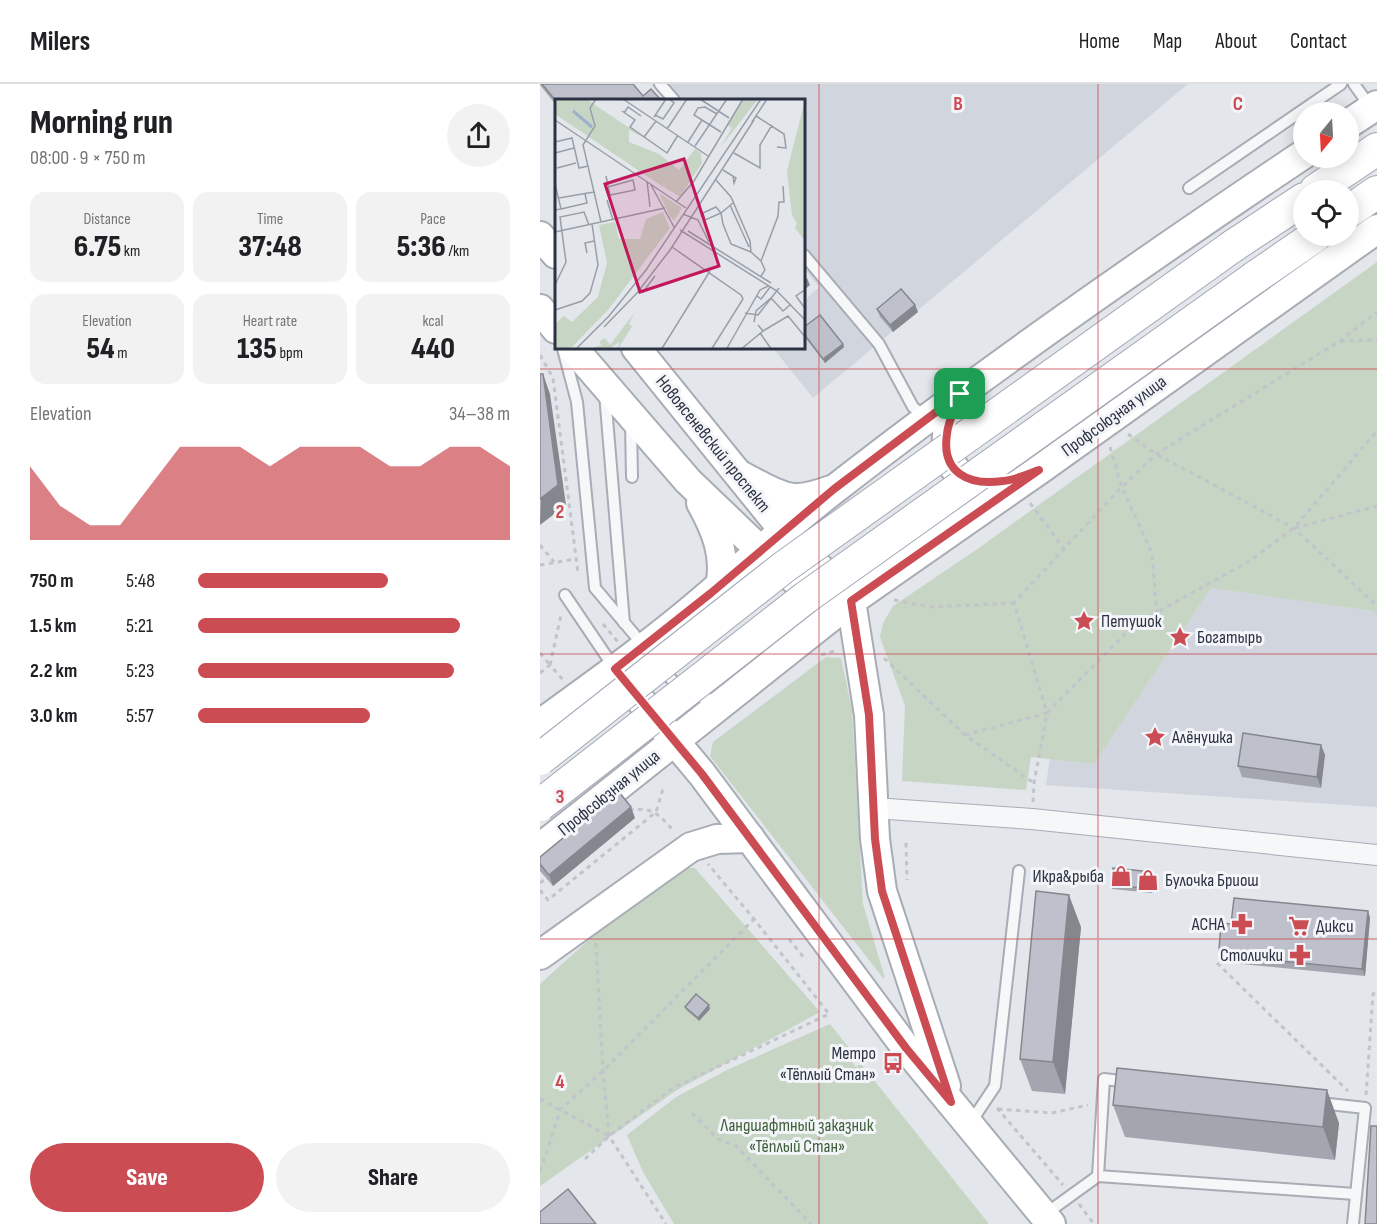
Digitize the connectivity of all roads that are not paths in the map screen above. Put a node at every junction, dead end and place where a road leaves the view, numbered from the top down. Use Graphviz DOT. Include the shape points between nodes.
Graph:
graph roads {
  1 [pos="660,84"];
  2 [pos="1341,84"];
  3 [pos="1353,84"];
  4 [pos="673,99"];
  5 [pos="1366,112"];
  6 [pos="1377,149"];
  7 [pos="1293,161"];
  8 [pos="1331,180"];
  9 [pos="1189,188"];
  10 [pos="1377,192"];
  11 [pos="1359,204"];
  12 [pos="1293,206"];
  13 [pos="1377,229"];
  14 [pos="540,236"];
  15 [pos="1300,246"];
  16 [pos="555,253"];
  17 [pos="806,257"];
  18 [pos="540,309"];
  19 [pos="555,328"];
  20 [pos="563,350"];
  21 [pos="575,350"];
  22 [pos="638,350"];
  23 [pos="605,384"];
  24 [pos="960,394"];
  25 [pos="631,414"];
  26 [pos="927,418"];
  27 [pos="1039,470"];
  28 [pos="735,472"];
  29 [pos="632,477"];
  30 [pos="688,480"];
  31 [pos="834,489"];
  32 [pos="784,531"];
  33 [pos="761,551"];
  34 [pos="720,585"];
  35 [pos="565,595"];
  36 [pos="851,601"];
  37 [pos="624,623"];
  38 [pos="644,646"];
  39 [pos="611,663"];
  40 [pos="724,702"];
  41 [pos="540,724"];
  42 [pos="675,741"];
  43 [pos="540,759"];
  44 [pos="540,785"];
  45 [pos="540,805"];
  46 [pos="874,808"];
  47 [pos="750,838"];
  48 [pos="545,855"];
  49 [pos="1377,855"];
  50 [pos="1019,871"];
  51 [pos="540,955"];
  52 [pos="1140,1083"];
  53 [pos="1305,1101"];
  54 [pos="951,1102"];
  55 [pos="969,1125"];
  56 [pos="1098,1176"];
  57 [pos="1355,1194"];
  58 [pos="1047,1220"];
  59 [pos="1353,1224"];
  1 -- 4 [label="lane"];
  2 -- 9 [label="lane"];
  3 -- 5 [label="lane"];
  6 -- 8 [label="main road"];
  7 -- 24 [label="main road" via="1157,252"];
  10 -- 11 [label="main road"];
  12 -- 43 [label="main road, bridge" via="784,567"];
  13 -- 27 [label="main road, Профсоюзная улица"];
  14 -- 16 [label="main road"];
  15 -- 45 [label="main road, Профсоюзная улица, bridge" via="805,598"];
  17 -- 26 [label="lane" via="879,344 913,407"];
  18 -- 19 [label="main road"];
  20 -- 37 [label="lane" via="577,402 595,588"];
  21 -- 23 [label="main road, Новоясеневский проспект"];
  22 -- 28 [label="main road, Новоясеневский проспект"];
  23 -- 25 [label="main road, Новоясеневский проспект"];
  23 -- 37 [label="lane"];
  24 -- 26 [label="main road"];
  24 -- 27 [label="main road" via="946,434 947,458 961,476 980,483 1006,481"];
  25 -- 29 [label="lane"];
  25 -- 30 [label="main road, Новоясеневский проспект"];
  26 -- 31 [label="main road"];
  27 -- 36 [label="main road, Профсоюзная улица"];
  28 -- 31 [label="main road" via="794,498"];
  28 -- 32 [label="main road, Новоясеневский проспект"];
  30 -- 33 [label="main road, Новоясеневский проспект"];
  30 -- 34 [label="main road" via="718,536 723,569"];
  31 -- 32 [label="main road"];
  32 -- 33 [label="main road"];
  32 -- 36 [label="main road, Новоясеневский проспект"];
  33 -- 34 [label="main road"];
  33 -- 36 [label="main road, Новоясеневский проспект" via="800,584 825,598"];
  34 -- 38 [label="main road"];
  35 -- 39 [label="lane"];
  36 -- 40 [label="main road, Профсоюзная улица"];
  36 -- 46 [label="main road" via="869,715"];
  37 -- 38 [label="lane"];
  38 -- 39 [label="main road"];
  38 -- 40 [label="lane" via="677,687 699,698"];
  39 -- 41 [label="main road"];
  39 -- 42 [label="main road"];
  40 -- 42 [label="main road, Профсоюзная улица"];
  42 -- 47 [label="main road"];
  42 -- 48 [label="main road, Профсоюзная улица"];
  44 -- 48 [label="street" via="552,807"];
  46 -- 49 [label="street" via="1032,819"];
  46 -- 54 [label="main road" via="882,891"];
  47 -- 51 [label="main road" via="717,839 691,847"];
  47 -- 54 [label="main road" via="906,1048"];
  50 -- 55 [label="lane" via="995,1086"];
  52 -- 56 [label="lane" via="1104,1079"];
  53 -- 57 [label="lane" via="1365,1108"];
  54 -- 55 [label="main road"];
  55 -- 58 [label="main road"];
  56 -- 57 [label="lane"];
  56 -- 58 [label="lane"];
  57 -- 59 [label="lane"];
}
